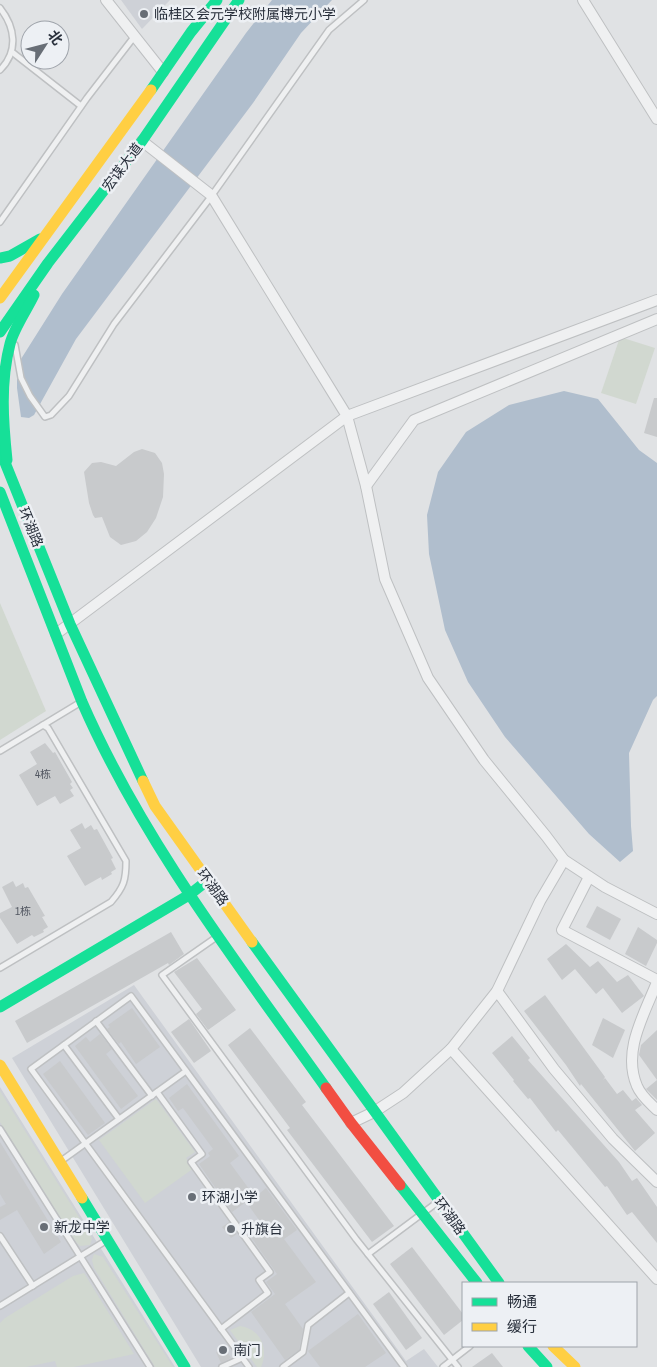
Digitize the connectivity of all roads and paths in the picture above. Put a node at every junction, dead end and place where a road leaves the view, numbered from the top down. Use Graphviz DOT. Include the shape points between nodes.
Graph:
graph roads {
  1 [pos="106,0"];
  2 [pos="217,0"];
  3 [pos="239,0"];
  4 [pos="364,0"];
  5 [pos="582,0"];
  6 [pos="0,8"];
  7 [pos="135,36"];
  8 [pos="12,52"];
  9 [pos="0,70"];
  10 [pos="163,72"];
  11 [pos="81,106"];
  12 [pos="657,119"];
  13 [pos="142,141"];
  14 [pos="211,196"];
  15 [pos="0,222"];
  16 [pos="45,236"];
  17 [pos="0,258"];
  18 [pos="48,263"];
  19 [pos="0,298"];
  20 [pos="657,300"];
  21 [pos="657,319"];
  22 [pos="0,332"];
  23 [pos="13,338"];
  24 [pos="347,416"];
  25 [pos="0,450"];
  26 [pos="7,468"];
  27 [pos="366,486"];
  28 [pos="0,492"];
  29 [pos="70,624"];
  30 [pos="56,634"];
  31 [pos="82,702"];
  32 [pos="43,725"];
  33 [pos="0,751"];
  34 [pos="564,860"];
  35 [pos="589,877"];
  36 [pos="208,880"];
  37 [pos="189,895"];
  38 [pos="657,914"];
  39 [pos="218,936"];
  40 [pos="0,968"];
  41 [pos="657,981"];
  42 [pos="497,991"];
  43 [pos="0,1007"];
  44 [pos="96,1021"];
  45 [pos="64,1045"];
  46 [pos="451,1049"];
  47 [pos="2,1071"];
  48 [pos="186,1071"];
  49 [pos="154,1094"];
  50 [pos="657,1110"];
  51 [pos="374,1112"];
  52 [pos="119,1119"];
  53 [pos="351,1123"];
  54 [pos="0,1129"];
  55 [pos="86,1143"];
  56 [pos="60,1162"];
  57 [pos="657,1182"];
  58 [pos="439,1201"];
  59 [pos="422,1214"];
  60 [pos="0,1236"];
  61 [pos="107,1239"];
  62 [pos="368,1254"];
  63 [pos="80,1256"];
  64 [pos="657,1280"];
  65 [pos="476,1282"];
  66 [pos="499,1282"];
  67 [pos="32,1286"];
  68 [pos="349,1293"];
  69 [pos="0,1306"];
  70 [pos="220,1329"];
  71 [pos="469,1347"];
  72 [pos="529,1347"];
  73 [pos="554,1347"];
  74 [pos="242,1358"];
  75 [pos="452,1360"];
  76 [pos="150,1367"];
  77 [pos="185,1367"];
  78 [pos="222,1367"];
  79 [pos="249,1367"];
  80 [pos="283,1367"];
  81 [pos="404,1367"];
  82 [pos="443,1367"];
  83 [pos="458,1367"];
  84 [pos="547,1367"];
  85 [pos="575,1367"];
  1 -- 7 [label="street"];
  2 -- 10 [label="main road, 宏谋大道"];
  3 -- 13 [label="main road, 宏谋大道"];
  4 -- 14 [label="lane" via="329,30"];
  5 -- 12 [label="street"];
  6 -- 8 [label="lane" via="12,29"];
  7 -- 10 [label="street"];
  7 -- 11 [label="lane"];
  8 -- 9 [label="lane"];
  8 -- 11 [label="lane"];
  10 -- 16 [label="main road, 宏谋大道"];
  11 -- 15 [label="lane"];
  13 -- 14 [label="street"];
  13 -- 18 [label="main road, 宏谋大道"];
  14 -- 23 [label="lane" via="114,324 69,396 51,415 45,417 21,378"];
  14 -- 24 [label="street"];
  16 -- 17 [label="main road" via="10,256"];
  16 -- 19 [label="main road, 宏谋大道"];
  18 -- 22 [label="main road, 宏谋大道"];
  18 -- 23 [label="main road"];
  20 -- 24 [label="street"];
  21 -- 27 [label="street" via="414,420"];
  23 -- 26 [label="main road" via="4,381 2,416"];
  24 -- 27 [label="street"];
  24 -- 29 [label="street"];
  25 -- 26 [label="main road, 环湖路"];
  26 -- 29 [label="main road, 环湖路"];
  27 -- 34 [label="street" via="385,579 428,678 484,760"];
  28 -- 30 [label="main road, 环湖路"];
  29 -- 30 [label="street"];
  29 -- 36 [label="main road, 环湖路" via="154,806"];
  30 -- 31 [label="main road, 环湖路"];
  31 -- 32 [label="lane"];
  31 -- 37 [label="main road, 环湖路" via="137,810"];
  32 -- 33 [label="lane"];
  32 -- 40 [label="lane" via="48,728 126,861 126,879 111,902"];
  34 -- 35 [label="street"];
  34 -- 42 [label="street" via="540,901"];
  35 -- 38 [label="street"];
  35 -- 41 [label="street" via="562,930"];
  36 -- 37 [label="main road"];
  36 -- 51 [label="main road, 环湖路"];
  37 -- 39 [label="main road, 环湖路"];
  37 -- 43 [label="main road"];
  39 -- 53 [label="main road, 环湖路"];
  39 -- 62 [label="lane" via="162,975"];
  41 -- 50 [label="street" via="632,1052 638,1088"];
  42 -- 46 [label="street"];
  42 -- 57 [label="street" via="554,1069 607,1132"];
  44 -- 45 [label="lane"];
  44 -- 48 [label="lane" via="131,996"];
  44 -- 49 [label="lane"];
  45 -- 52 [label="lane"];
  45 -- 55 [label="lane" via="31,1069"];
  46 -- 51 [label="street" via="403,1093"];
  46 -- 64 [label="street"];
  47 -- 56 [label="main road"];
  48 -- 49 [label="lane"];
  48 -- 68 [label="lane"];
  49 -- 52 [label="lane"];
  49 -- 70 [label="lane" via="202,1154 191,1162 270,1272 259,1280 268,1293"];
  51 -- 53 [label="street"];
  51 -- 58 [label="main road, 环湖路"];
  52 -- 55 [label="lane"];
  53 -- 59 [label="main road, 环湖路"];
  54 -- 63 [label="lane"];
  55 -- 56 [label="lane"];
  55 -- 70 [label="lane"];
  56 -- 61 [label="main road"];
  58 -- 59 [label="lane"];
  58 -- 66 [label="main road, 环湖路"];
  59 -- 62 [label="lane"];
  59 -- 65 [label="main road, 环湖路"];
  60 -- 67 [label="lane"];
  61 -- 63 [label="lane"];
  61 -- 77 [label="main road"];
  62 -- 75 [label="lane"];
  63 -- 67 [label="lane"];
  63 -- 76 [label="lane"];
  67 -- 69 [label="lane"];
  68 -- 80 [label="lane" via="308,1325 303,1352"];
  68 -- 81 [label="lane"];
  70 -- 74 [label="lane"];
  71 -- 75 [label="lane"];
  72 -- 84 [label="main road"];
  73 -- 85 [label="main road"];
  74 -- 78 [label="lane"];
  74 -- 79 [label="lane"];
  75 -- 82 [label="lane"];
  75 -- 83 [label="lane"];
}
